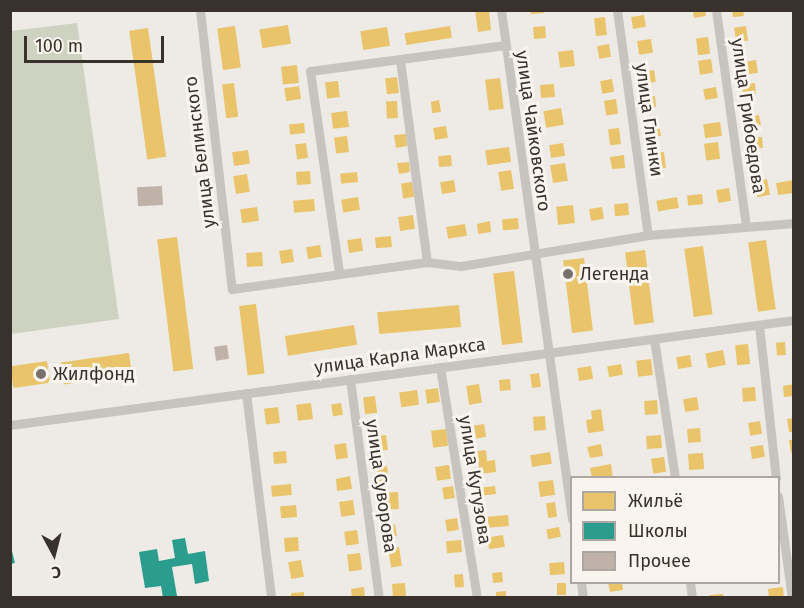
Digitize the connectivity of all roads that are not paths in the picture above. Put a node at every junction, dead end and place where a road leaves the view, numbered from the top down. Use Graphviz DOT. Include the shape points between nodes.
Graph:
graph roads {
  1 [pos="200,10"];
  2 [pos="501,10"];
  3 [pos="617,10"];
  4 [pos="716,10"];
  5 [pos="505,45"];
  6 [pos="400,60"];
  7 [pos="794,223"];
  8 [pos="746,226"];
  9 [pos="648,235"];
  10 [pos="534,255"];
  11 [pos="427,262"];
  12 [pos="339,272"];
  13 [pos="794,321"];
  14 [pos="759,325"];
  15 [pos="654,339"];
  16 [pos="546,353"];
  17 [pos="440,367"];
  18 [pos="350,379"];
  19 [pos="246,393"];
  20 [pos="10,425"];
  21 [pos="675,476"];
  22 [pos="776,476"];
  23 [pos="570,506"];
  24 [pos="780,510"];
  25 [pos="272,597"];
  26 [pos="379,597"];
  27 [pos="477,597"];
  28 [pos="792,597"];
  1 -- 12 [label="street, улица Белинского" via="232,289"];
  2 -- 5 [label="street, улица Чайковского"];
  3 -- 9 [label="street, улица Глинки"];
  4 -- 8 [label="street, улица Грибоедова"];
  5 -- 6 [label="street"];
  5 -- 10 [label="street, улица Чайковского"];
  6 -- 11 [label="street"];
  6 -- 12 [label="street" via="310,71"];
  7 -- 8 [label="street"];
  8 -- 9 [label="street"];
  9 -- 10 [label="street"];
  10 -- 11 [label="street" via="461,266"];
  10 -- 16 [label="street, улица Чайковского"];
  11 -- 12 [label="street"];
  13 -- 14 [label="street, улица Карла Маркса"];
  14 -- 15 [label="street, улица Карла Маркса"];
  14 -- 22 [label="street"];
  15 -- 16 [label="street, улица Карла Маркса"];
  15 -- 21 [label="street"];
  16 -- 17 [label="street, улица Карла Маркса"];
  16 -- 23 [label="street"];
  17 -- 18 [label="street, улица Карла Маркса"];
  17 -- 27 [label="street, улица Кутузова"];
  18 -- 19 [label="street, улица Карла Маркса"];
  18 -- 26 [label="street, улица Суворова"];
  19 -- 20 [label="street, улица Карла Маркса"];
  19 -- 25 [label="street"];
  24 -- 28 [label="street"];
}
